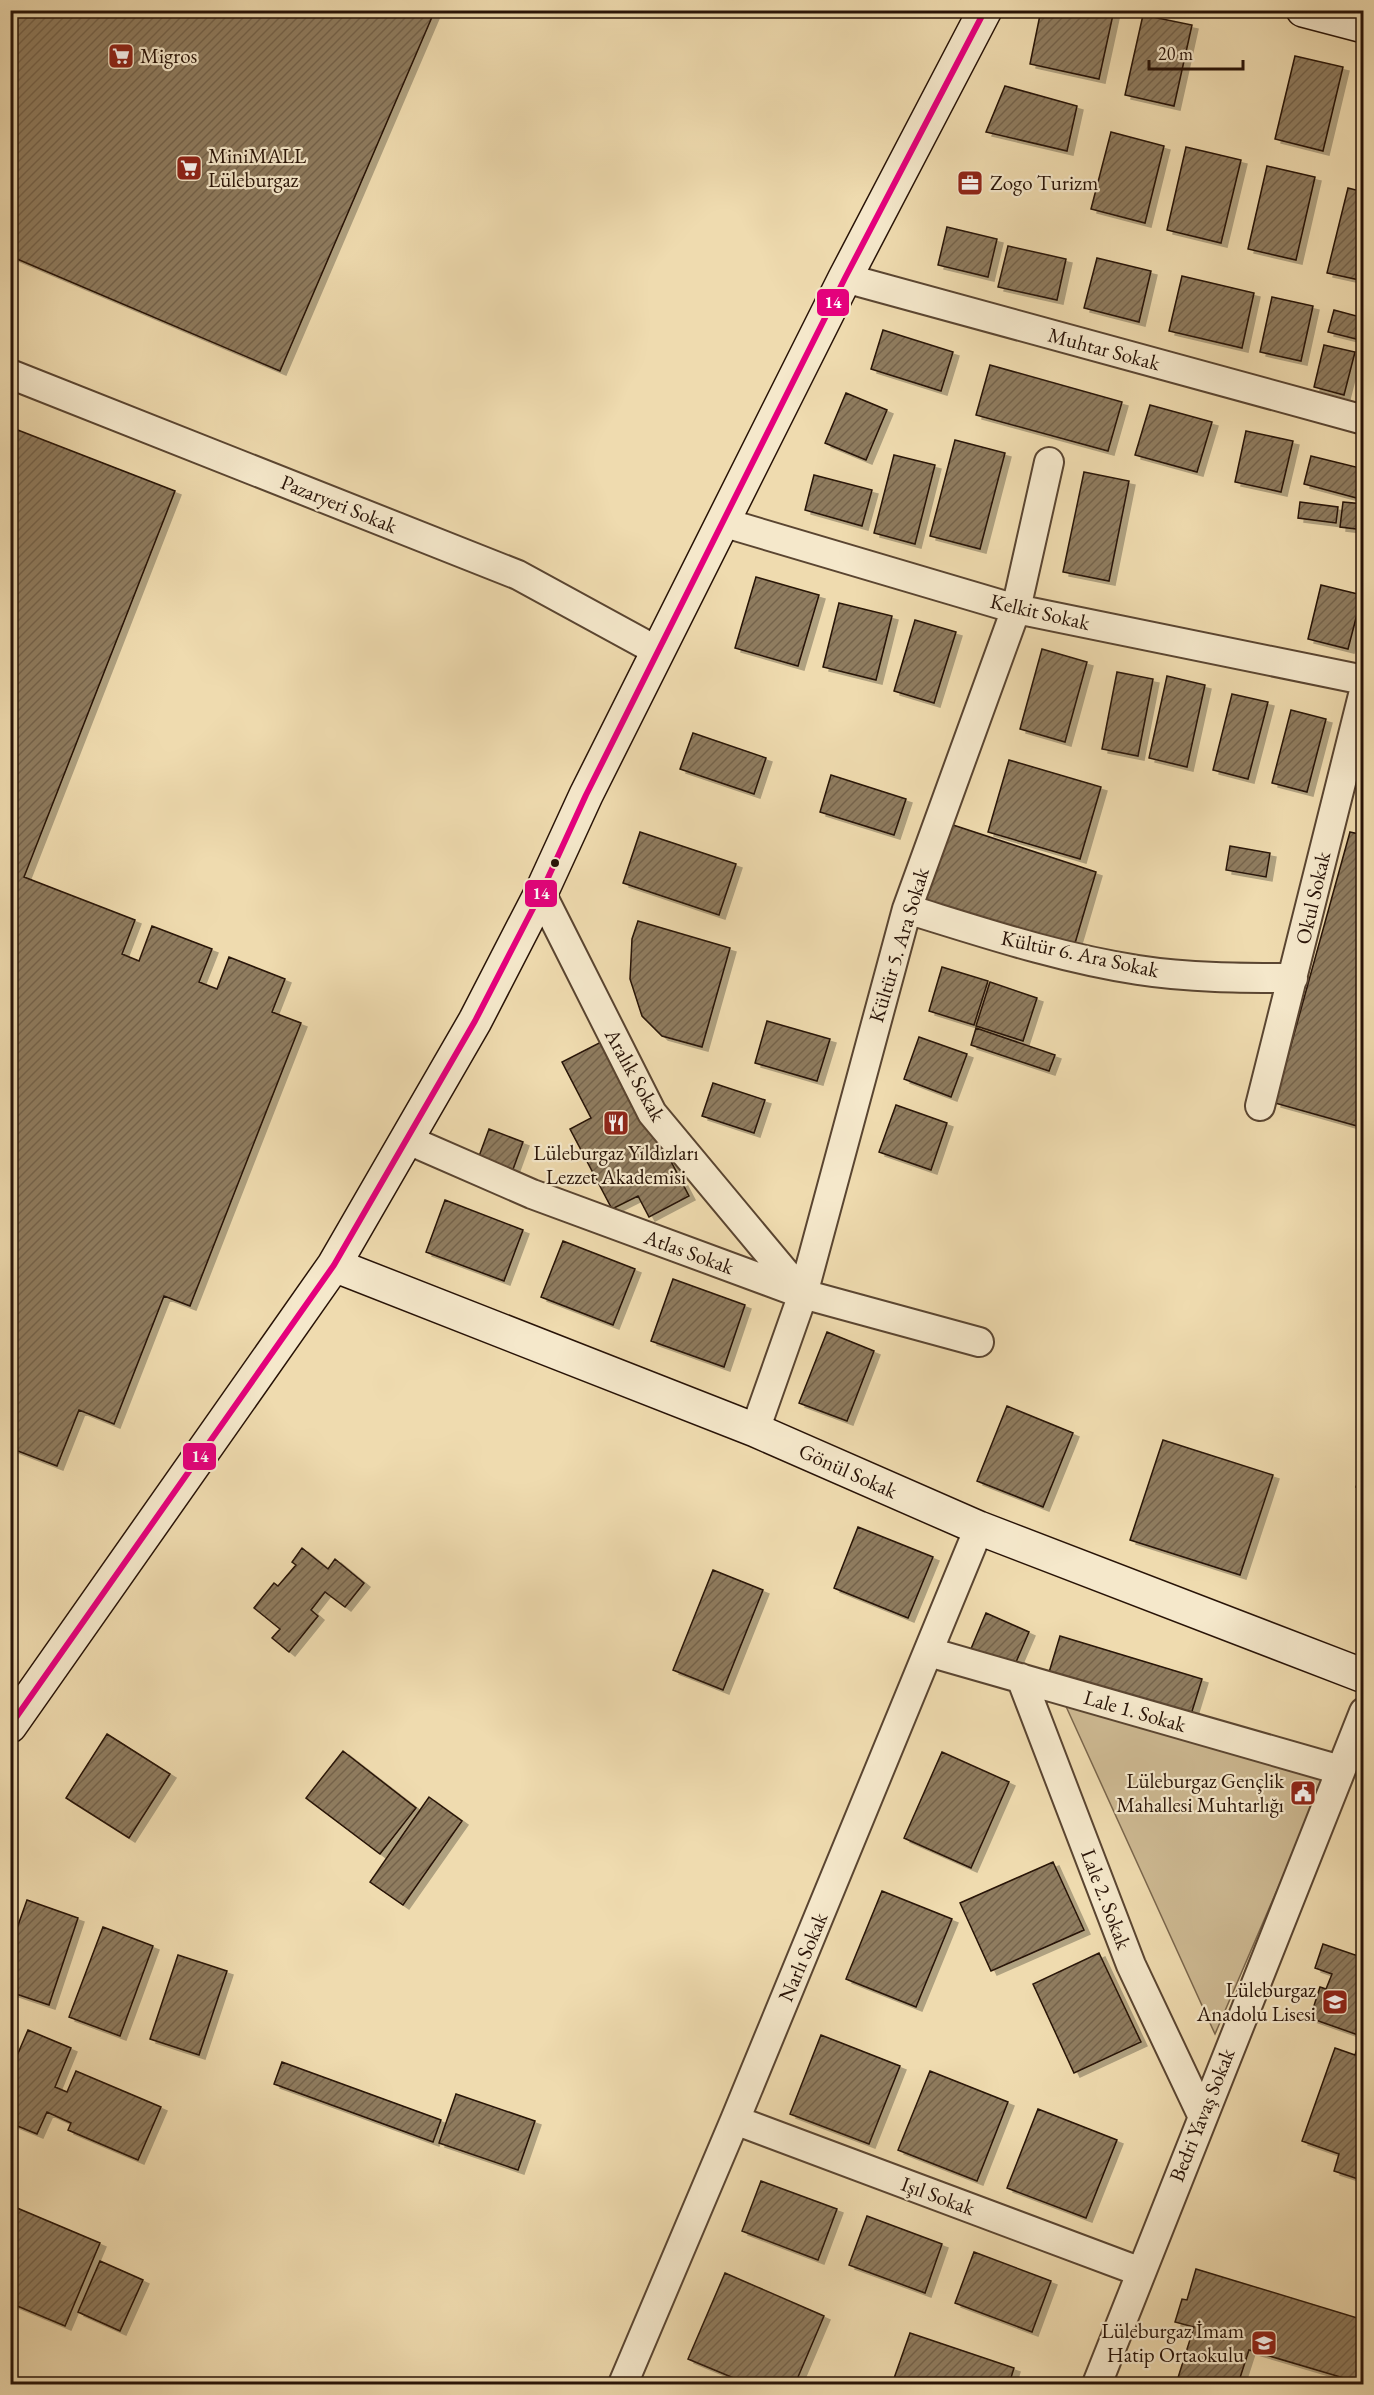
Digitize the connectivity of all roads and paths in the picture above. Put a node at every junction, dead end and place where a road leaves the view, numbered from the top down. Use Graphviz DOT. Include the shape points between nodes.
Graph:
graph roads {
  1 [pos="985,10"];
  2 [pos="1303,10"];
  3 [pos="1364,26"];
  4 [pos="845,278"];
  5 [pos="10,374"];
  6 [pos="1364,420"];
  7 [pos="1049,462"];
  8 [pos="722,522"];
  9 [pos="1016,609"];
  10 [pos="659,652"];
  11 [pos="1364,680"];
  12 [pos="1364,691"];
  13 [pos="541,893"];
  14 [pos="907,909"];
  15 [pos="1293,978"];
  16 [pos="1260,1106"];
  17 [pos="406,1139"];
  18 [pos="334,1265"];
  19 [pos="803,1294"];
  20 [pos="979,1342"];
  21 [pos="755,1430"];
  22 [pos="979,1528"];
  23 [pos="929,1652"];
  24 [pos="1364,1676"];
  25 [pos="1021,1678"];
  26 [pos="1364,1712"];
  27 [pos="10,1726"];
  28 [pos="1340,1770"];
  29 [pos="1202,2115"];
  30 [pos="735,2120"];
  31 [pos="1141,2272"];
  32 [pos="623,2385"];
  33 [pos="1097,2385"];
  1 -- 4 [label="main road"];
  2 -- 3 [label="main road"];
  4 -- 6 [label="street, Muhtar Sokak"];
  4 -- 8 [label="main road"];
  5 -- 10 [label="street, Pazaryeri Sokak" via="518,575"];
  7 -- 9 [label="street, Kültür 5. Ara Sokak"];
  8 -- 9 [label="street, Kelkit Sokak"];
  8 -- 10 [label="main road"];
  9 -- 11 [label="street, Kelkit Sokak"];
  9 -- 14 [label="street, Kültür 5. Ara Sokak"];
  10 -- 13 [label="main road"];
  12 -- 15 [label="street, Okul Sokak"];
  13 -- 17 [label="main road" via="475,1021"];
  13 -- 19 [label="street, Aralık Sokak" via="652,1113"];
  14 -- 15 [label="street, Kültür 6. Ara Sokak" via="1013,941 1137,970 1226,978"];
  14 -- 19 [label="street, Kültür 5. Ara Sokak"];
  15 -- 16 [label="street, Okul Sokak"];
  17 -- 18 [label="main road"];
  17 -- 19 [label="street, Atlas Sokak" via="532,1194"];
  18 -- 21 [label="main road, Gönül Sokak"];
  18 -- 27 [label="main road"];
  19 -- 20 [label="street, Atlas Sokak"];
  19 -- 21 [label="street, Kültür 5. Ara Sokak"];
  21 -- 22 [label="main road, Gönül Sokak"];
  22 -- 23 [label="street, Narlı Sokak"];
  22 -- 24 [label="main road, Gönül Sokak"];
  23 -- 25 [label="street, Lale 1. Sokak"];
  23 -- 30 [label="street, Narlı Sokak"];
  25 -- 28 [label="street, Lale 1. Sokak"];
  25 -- 29 [label="street, Lale 2. Sokak" via="1131,1965"];
  26 -- 28 [label="street, Bedri Yavaş Sokak"];
  28 -- 29 [label="street, Bedri Yavaş Sokak"];
  29 -- 31 [label="street, Bedri Yavaş Sokak"];
  30 -- 31 [label="street, Işıl Sokak"];
  30 -- 32 [label="street, Narlı Sokak"];
  31 -- 33 [label="street, Bedri Yavaş Sokak"];
}
